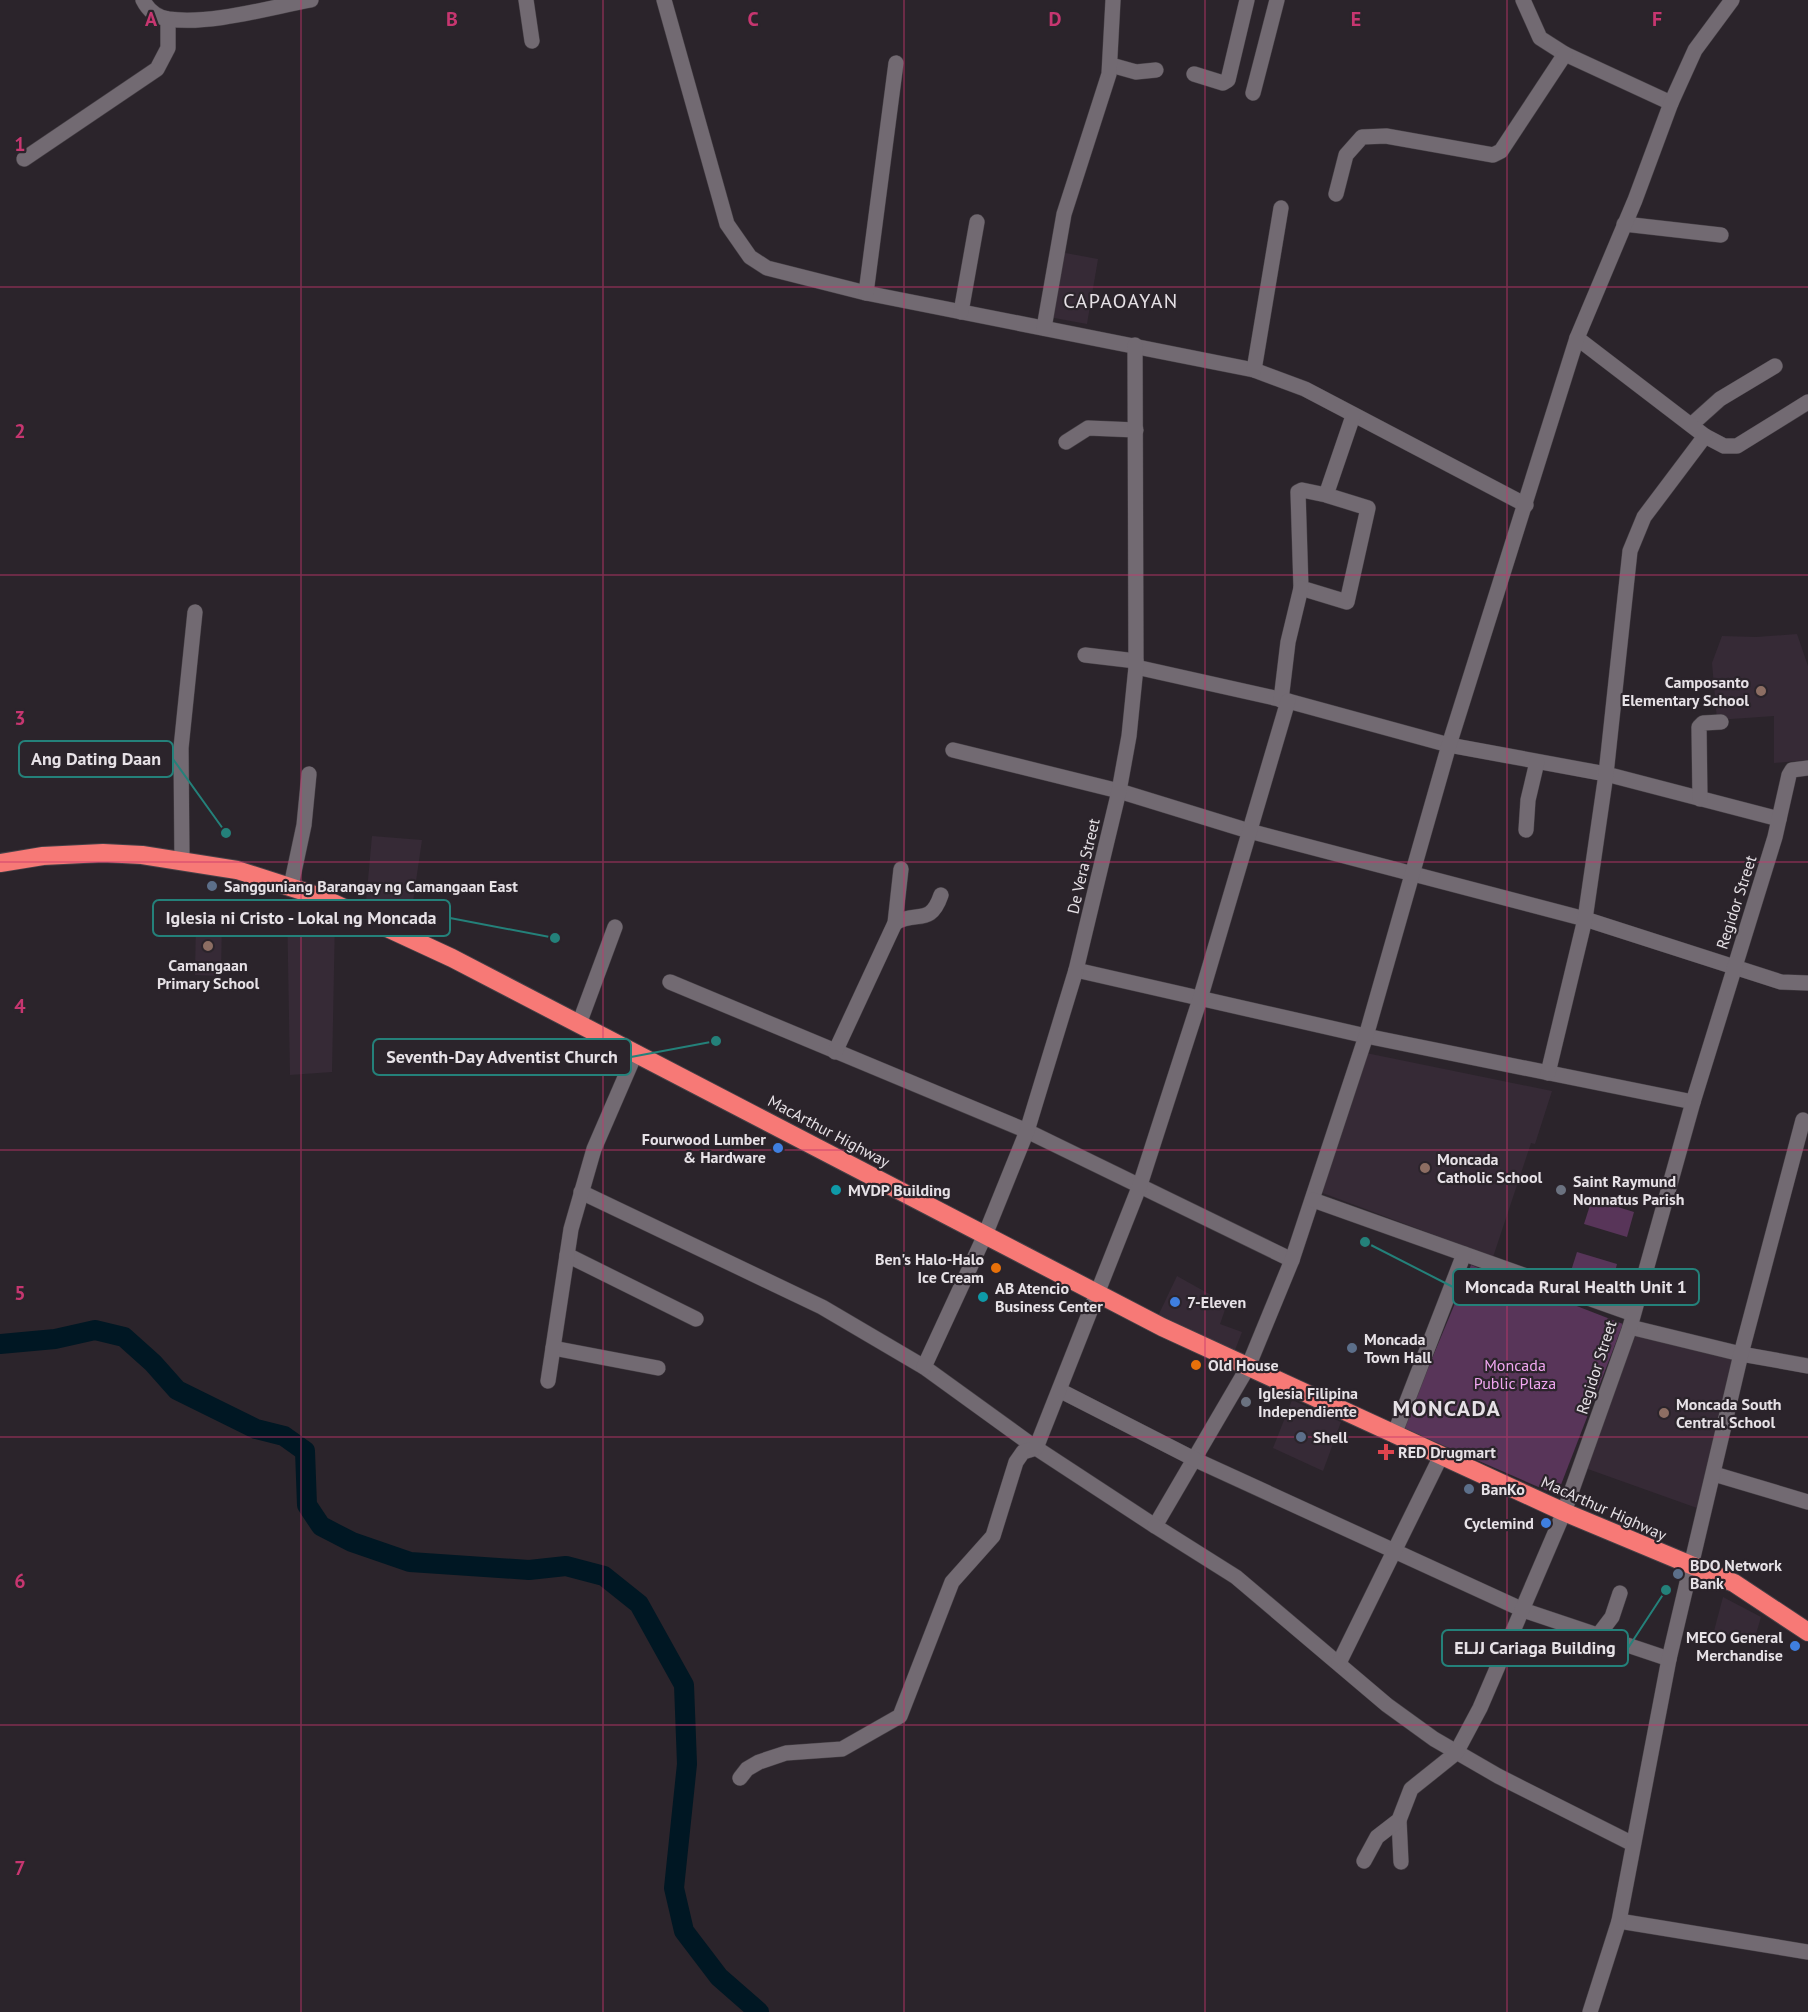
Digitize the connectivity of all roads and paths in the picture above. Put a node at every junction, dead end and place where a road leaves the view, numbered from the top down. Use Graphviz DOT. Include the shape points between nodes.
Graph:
graph roads {
  1 [pos="143,0"];
  2 [pos="311,0"];
  3 [pos="526,0"];
  4 [pos="664,0"];
  5 [pos="1113,0"];
  6 [pos="1246,0"];
  7 [pos="1277,0"];
  8 [pos="1523,0"];
  9 [pos="1732,0"];
  10 [pos="283,2"];
  11 [pos="168,19"];
  12 [pos="532,41"];
  13 [pos="1564,54"];
  14 [pos="896,63"];
  15 [pos="1111,66"];
  16 [pos="1156,70"];
  17 [pos="1194,74"];
  18 [pos="1253,93"];
  19 [pos="1671,103"];
  20 [pos="24,159"];
  21 [pos="1336,194"];
  22 [pos="1281,208"];
  23 [pos="977,222"];
  24 [pos="1624,224"];
  25 [pos="1721,235"];
  26 [pos="866,293"];
  27 [pos="961,312"];
  28 [pos="1044,328"];
  29 [pos="1577,338"];
  30 [pos="1134,345"];
  31 [pos="1775,366"];
  32 [pos="1254,370"];
  33 [pos="1808,402"];
  34 [pos="1353,416"];
  35 [pos="1691,425"];
  36 [pos="1136,430"];
  37 [pos="1705,436"];
  38 [pos="1066,442"];
  39 [pos="1326,495"];
  40 [pos="1526,505"];
  41 [pos="1301,588"];
  42 [pos="195,612"];
  43 [pos="1085,655"];
  44 [pos="1136,664"];
  45 [pos="1284,700"];
  46 [pos="1721,722"];
  47 [pos="1449,745"];
  48 [pos="954,750"];
  49 [pos="1537,762"];
  50 [pos="1808,768"];
  51 [pos="309,774"];
  52 [pos="1606,774"];
  53 [pos="1119,791"];
  54 [pos="1700,799"];
  55 [pos="1779,819"];
  56 [pos="1526,830"];
  57 [pos="1249,831"];
  58 [pos="182,860"];
  59 [pos="0,863"];
  60 [pos="901,868"];
  61 [pos="1412,875"];
  62 [pos="291,886"];
  63 [pos="940,895"];
  64 [pos="1585,919"];
  65 [pos="895,923"];
  66 [pos="615,927"];
  67 [pos="1734,968"];
  68 [pos="1076,970"];
  69 [pos="670,982"];
  70 [pos="1808,983"];
  71 [pos="1200,999"];
  72 [pos="579,1024"];
  73 [pos="1366,1036"];
  74 [pos="636,1052"];
  75 [pos="836,1052"];
  76 [pos="1548,1073"];
  77 [pos="1693,1102"];
  78 [pos="1803,1120"];
  79 [pos="1027,1131"];
  80 [pos="1140,1185"];
  81 [pos="581,1192"];
  82 [pos="1313,1200"];
  83 [pos="985,1235"];
  84 [pos="1464,1254"];
  85 [pos="567,1255"];
  86 [pos="1292,1260"];
  87 [pos="1099,1294"];
  88 [pos="696,1319"];
  89 [pos="1631,1321"];
  90 [pos="553,1348"];
  91 [pos="1741,1354"];
  92 [pos="1808,1366"];
  93 [pos="924,1367"];
  94 [pos="1248,1367"];
  95 [pos="658,1368"];
  96 [pos="548,1381"];
  97 [pos="1061,1391"];
  98 [pos="1394,1435"];
  99 [pos="1036,1448"];
  100 [pos="1442,1456"];
  101 [pos="1196,1460"];
  102 [pos="1714,1474"];
  103 [pos="1808,1502"];
  104 [pos="1564,1512"];
  105 [pos="1155,1526"];
  106 [pos="1394,1552"];
  107 [pos="1690,1566"];
  108 [pos="1620,1593"];
  109 [pos="1523,1610"];
  110 [pos="1808,1632"];
  111 [pos="1599,1634"];
  112 [pos="1669,1659"];
  113 [pos="1340,1663"];
  114 [pos="1456,1753"];
  115 [pos="740,1778"];
  116 [pos="1399,1820"];
  117 [pos="1633,1844"];
  118 [pos="1364,1861"];
  119 [pos="1401,1862"];
  120 [pos="1619,1921"];
  121 [pos="1808,1952"];
  122 [pos="1590,2012"];
  1 -- 11 [label="street" via="152,12"];
  2 -- 10 [label="street"];
  3 -- 12 [label="street"];
  4 -- 26 [label="street" via="732,233 761,265"];
  5 -- 15 [label="street"];
  6 -- 17 [label="street" via="1228,80 1223,83"];
  7 -- 18 [label="street"];
  8 -- 13 [label="street" via="1540,38"];
  9 -- 19 [label="street" via="1695,50"];
  10 -- 11 [label="street" via="229,15"];
  11 -- 20 [label="street" via="168,48 157,69"];
  13 -- 19 [label="street"];
  13 -- 21 [label="street" via="1501,151 1493,154 1386,136 1362,137 1346,155"];
  14 -- 26 [label="street"];
  15 -- 16 [label="street" via="1136,72"];
  15 -- 28 [label="street" via="1064,214"];
  19 -- 24 [label="street"];
  22 -- 32 [label="street"];
  23 -- 27 [label="street"];
  24 -- 25 [label="street"];
  24 -- 29 [label="street"];
  26 -- 27 [label="street"];
  27 -- 28 [label="street"];
  28 -- 30 [label="street"];
  29 -- 35 [label="street"];
  29 -- 40 [label="street"];
  30 -- 32 [label="street"];
  30 -- 36 [label="street, De Vera Street"];
  31 -- 35 [label="street" via="1720,399"];
  32 -- 34 [label="street" via="1305,389"];
  33 -- 37 [label="street" via="1737,446 1725,446"];
  34 -- 39 [label="street"];
  34 -- 40 [label="street"];
  35 -- 37 [label="street"];
  36 -- 38 [label="street" via="1088,428"];
  36 -- 44 [label="street, De Vera Street"];
  37 -- 52 [label="street" via="1644,517 1630,552"];
  39 -- 41 [label="street" via="1298,492"];
  39 -- 41 [label="street" via="1368,508 1349,599 1344,602"];
  40 -- 47 [label="street"];
  41 -- 45 [label="street" via="1288,642"];
  42 -- 58 [label="street" via="181,748"];
  43 -- 44 [label="street"];
  44 -- 45 [label="street"];
  44 -- 53 [label="street, De Vera Street"];
  45 -- 47 [label="street"];
  45 -- 57 [label="street"];
  46 -- 54 [label="street" via="1703,723 1699,727"];
  47 -- 49 [label="street"];
  47 -- 61 [label="street"];
  48 -- 53 [label="street"];
  49 -- 52 [label="street"];
  49 -- 56 [label="street"];
  50 -- 55 [label="street, Regidor Street" via="1792,770"];
  51 -- 62 [label="street" via="304,825"];
  52 -- 54 [label="street"];
  52 -- 64 [label="street"];
  53 -- 57 [label="street"];
  53 -- 68 [label="street, De Vera Street"];
  54 -- 55 [label="street"];
  55 -- 67 [label="street, Regidor Street"];
  57 -- 61 [label="street"];
  57 -- 71 [label="street"];
  58 -- 59 [label="highway, MacArthur Highway" via="103,853"];
  58 -- 62 [label="highway, MacArthur Highway" via="237,870"];
  60 -- 65 [label="street"];
  61 -- 64 [label="street"];
  61 -- 73 [label="street"];
  62 -- 72 [label="highway, MacArthur Highway" via="377,922"];
  63 -- 65 [label="street" via="931,914"];
  64 -- 67 [label="street"];
  64 -- 76 [label="street"];
  65 -- 75 [label="street"];
  66 -- 72 [label="street"];
  67 -- 70 [label="street" via="1781,982"];
  67 -- 77 [label="street, Regidor Street"];
  68 -- 71 [label="street"];
  68 -- 79 [label="street, De Vera Street"];
  69 -- 75 [label="street"];
  71 -- 73 [label="street"];
  71 -- 80 [label="street"];
  72 -- 74 [label="highway, MacArthur Highway"];
  73 -- 76 [label="street"];
  73 -- 82 [label="street"];
  74 -- 81 [label="street" via="594,1149"];
  74 -- 83 [label="highway, MacArthur Highway"];
  75 -- 79 [label="street"];
  76 -- 77 [label="street"];
  77 -- 89 [label="street, Regidor Street"];
  78 -- 91 [label="street"];
  79 -- 80 [label="street"];
  79 -- 83 [label="street, De Vera Street"];
  80 -- 86 [label="street"];
  80 -- 87 [label="street"];
  81 -- 85 [label="street"];
  81 -- 93 [label="street" via="822,1307"];
  82 -- 84 [label="street"];
  82 -- 86 [label="street"];
  83 -- 87 [label="highway, MacArthur Highway"];
  83 -- 93 [label="street, De Vera Street"];
  84 -- 89 [label="street"];
  84 -- 98 [label="street"];
  85 -- 88 [label="street"];
  85 -- 90 [label="street"];
  86 -- 94 [label="street"];
  87 -- 94 [label="highway, MacArthur Highway"];
  87 -- 97 [label="street"];
  89 -- 91 [label="street"];
  89 -- 104 [label="street, Regidor Street"];
  90 -- 95 [label="street"];
  90 -- 96 [label="street"];
  91 -- 92 [label="street"];
  91 -- 102 [label="street"];
  93 -- 99 [label="street"];
  94 -- 98 [label="highway, MacArthur Highway"];
  94 -- 101 [label="street"];
  97 -- 99 [label="street"];
  97 -- 101 [label="street"];
  98 -- 100 [label="highway, MacArthur Highway"];
  99 -- 105 [label="street"];
  99 -- 115 [label="street" via="1023,1452 1016,1462 993,1536 952,1582 900,1716 842,1749 786,1753 759,1762"];
  100 -- 104 [label="highway, MacArthur Highway"];
  100 -- 106 [label="street"];
  101 -- 105 [label="street"];
  101 -- 106 [label="street"];
  102 -- 103 [label="street"];
  102 -- 107 [label="street"];
  104 -- 107 [label="highway, MacArthur Highway"];
  104 -- 109 [label="street, Regidor Street"];
  105 -- 113 [label="street" via="1236,1577"];
  106 -- 109 [label="street"];
  106 -- 113 [label="street"];
  107 -- 110 [label="highway, MacArthur Highway" via="1734,1583"];
  107 -- 112 [label="street"];
  108 -- 111 [label="street" via="1615,1611"];
  109 -- 111 [label="street"];
  109 -- 114 [label="street, Regidor Street"];
  111 -- 112 [label="street"];
  112 -- 117 [label="street"];
  113 -- 114 [label="street" via="1387,1705"];
  114 -- 116 [label="street" via="1412,1788"];
  114 -- 117 [label="street"];
  116 -- 118 [label="street" via="1377,1837"];
  116 -- 119 [label="street"];
  117 -- 120 [label="street"];
  120 -- 121 [label="street"];
  120 -- 122 [label="street"];
}
